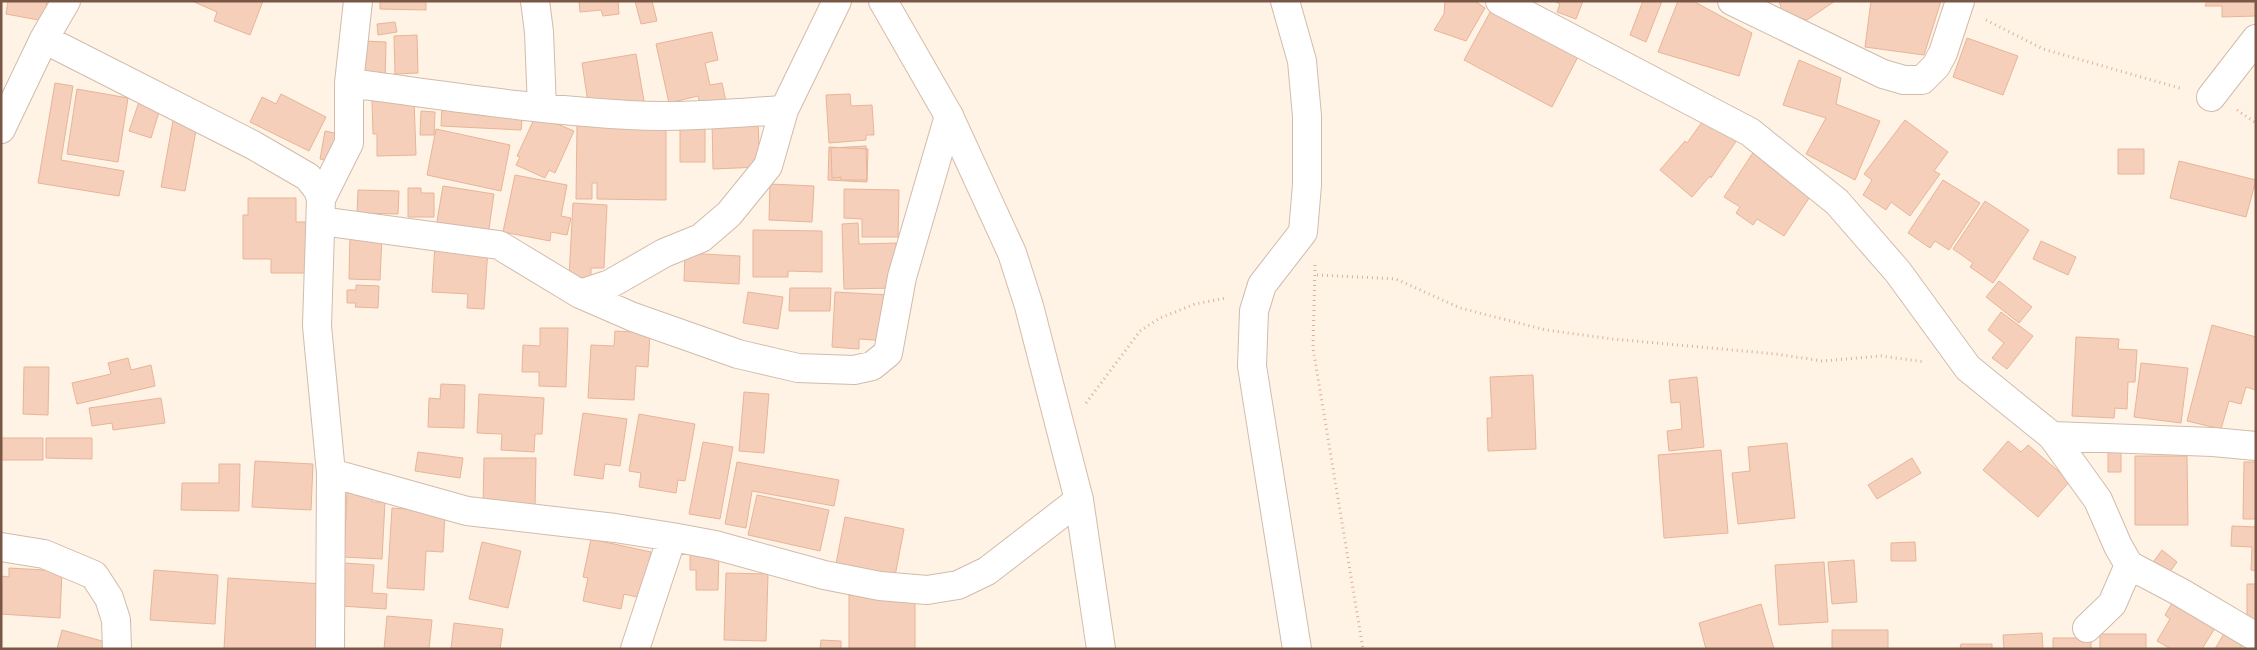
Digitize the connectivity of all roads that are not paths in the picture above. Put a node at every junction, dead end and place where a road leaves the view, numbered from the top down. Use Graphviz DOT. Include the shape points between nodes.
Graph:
graph roads {
  1 [pos="66,1"];
  2 [pos="358,1"];
  3 [pos="535,1"];
  4 [pos="837,1"];
  5 [pos="883,1"];
  6 [pos="1285,1"];
  7 [pos="1500,1"];
  8 [pos="1732,1"];
  9 [pos="1960,4"];
  10 [pos="44,39"];
  11 [pos="2256,39"];
  12 [pos="349,83"];
  13 [pos="2210,97"];
  14 [pos="542,108"];
  15 [pos="784,110"];
  16 [pos="950,116"];
  17 [pos="1,129"];
  18 [pos="321,210"];
  19 [pos="580,294"];
  20 [pos="2052,436"];
  21 [pos="2256,446"];
  22 [pos="331,473"];
  23 [pos="1079,500"];
  24 [pos="672,537"];
  25 [pos="1,547"];
  26 [pos="2129,564"];
  27 [pos="2087,628"];
  28 [pos="2256,636"];
  29 [pos="117,649"];
  30 [pos="330,649"];
  31 [pos="635,649"];
  32 [pos="1101,649"];
  33 [pos="1297,649"];
  1 -- 10 [label="street"];
  2 -- 12 [label="street"];
  3 -- 14 [label="street" via="540,32"];
  4 -- 15 [label="street"];
  5 -- 16 [label="street"];
  6 -- 33 [label="street" via="1302,61 1307,116 1303,232 1262,285 1254,311 1252,366"];
  7 -- 20 [label="street" via="1750,132 1837,202 1898,272 1968,368"];
  8 -- 9 [label="street" via="1883,74 1904,80 1922,80 1936,66"];
  10 -- 17 [label="street"];
  10 -- 18 [label="street" via="308,177 318,190"];
  11 -- 13 [label="street"];
  12 -- 14 [label="street"];
  12 -- 18 [label="street" via="349,142"];
  14 -- 15 [label="street" via="630,116"];
  15 -- 19 [label="street" via="768,166 729,214 701,238 664,253 610,284"];
  16 -- 19 [label="street" via="902,277 888,353 872,366 854,370 798,368 738,354 633,317"];
  16 -- 23 [label="street" via="1012,253 1029,306"];
  18 -- 19 [label="street" via="499,245"];
  18 -- 22 [label="street" via="317,326"];
  20 -- 21 [label="street"];
  20 -- 26 [label="street" via="2098,500"];
  22 -- 24 [label="street" via="467,511"];
  22 -- 30 [label="street"];
  23 -- 24 [label="street" via="986,571 958,585 927,590 880,586 824,575 715,545"];
  23 -- 32 [label="street"];
  24 -- 31 [label="street"];
  25 -- 29 [label="street" via="44,554 94,575 109,598 116,620"];
  26 -- 27 [label="street" via="2112,604"];
  26 -- 28 [label="street"];
}
